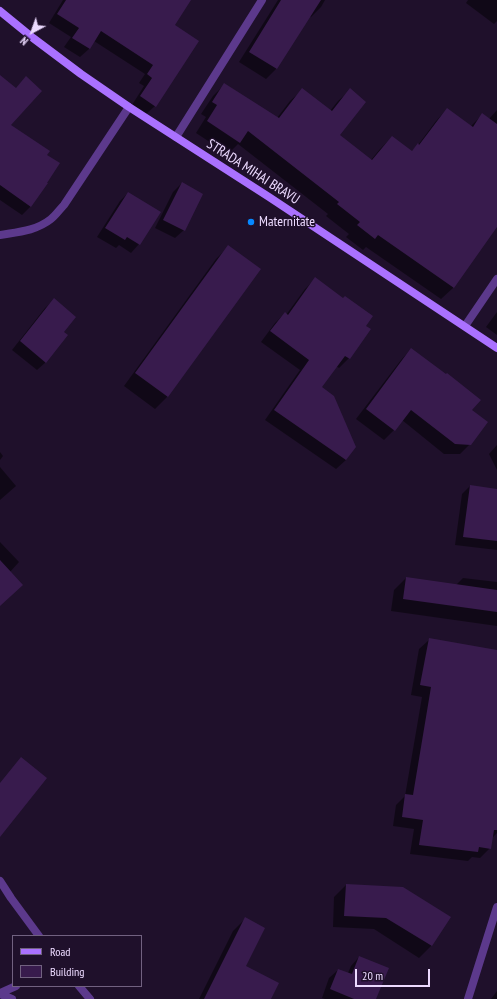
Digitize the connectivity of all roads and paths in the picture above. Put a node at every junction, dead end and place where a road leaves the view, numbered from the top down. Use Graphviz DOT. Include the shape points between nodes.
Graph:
graph roads {
  1 [pos="262,0"];
  2 [pos="0,11"];
  3 [pos="129,107"];
  4 [pos="176,137"];
  5 [pos="0,235"];
  6 [pos="497,279"];
  7 [pos="465,326"];
  8 [pos="497,348"];
  9 [pos="0,881"];
  10 [pos="497,906"];
  11 [pos="38,935"];
  12 [pos="14,987"];
  13 [pos="80,987"];
  14 [pos="0,994"];
  15 [pos="12,999"];
  16 [pos="90,999"];
  17 [pos="468,999"];
  1 -- 4 [label="street"];
  2 -- 3 [label="main road, STRADA MIHAI BRAVU" via="69,65"];
  3 -- 4 [label="main road, STRADA MIHAI BRAVU"];
  3 -- 5 [label="street" via="64,205 51,219 36,228"];
  4 -- 7 [label="main road, STRADA MIHAI BRAVU"];
  6 -- 7 [label="street"];
  7 -- 8 [label="main road, STRADA MIHAI BRAVU"];
  9 -- 11 [label="street"];
  10 -- 17 [label="street"];
  12 -- 14 [label="street"];
  13 -- 16 [label="street"];
  14 -- 15 [label="street"];
}
